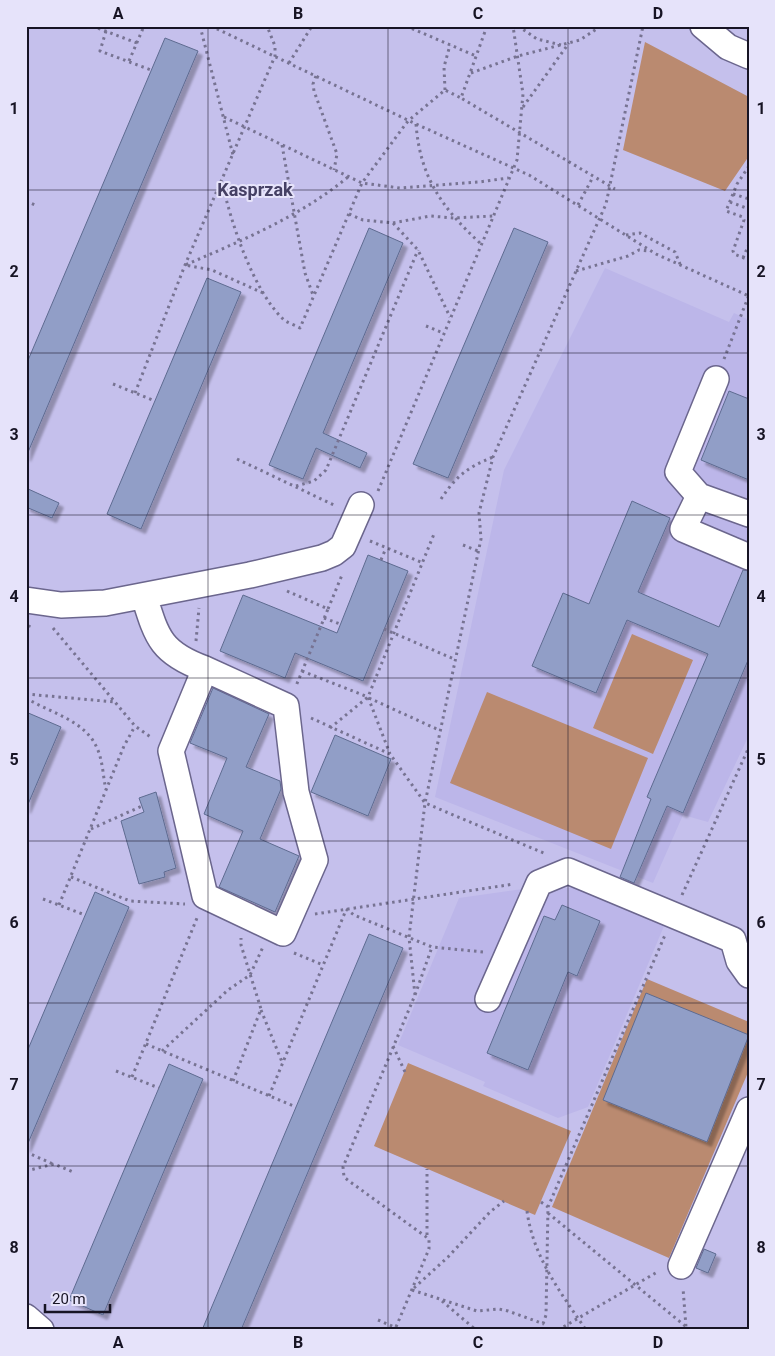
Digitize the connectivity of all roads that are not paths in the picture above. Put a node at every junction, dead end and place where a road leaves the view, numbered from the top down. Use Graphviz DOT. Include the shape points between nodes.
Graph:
graph roads {
  1 [pos="703,26"];
  2 [pos="749,56"];
  3 [pos="716,379"];
  4 [pos="699,496"];
  5 [pos="361,511"];
  6 [pos="749,514"];
  7 [pos="749,557"];
  8 [pos="144,596"];
  9 [pos="33,601"];
  10 [pos="199,667"];
  11 [pos="749,974"];
  12 [pos="488,999"];
  13 [pos="749,1110"];
  14 [pos="681,1266"];
  15 [pos="26,1317"];
  16 [pos="41,1330"];
  1 -- 2 [label="street" via="728,46"];
  3 -- 4 [label="street" via="678,472"];
  4 -- 6 [label="street"];
  4 -- 7 [label="street" via="683,529"];
  5 -- 8 [label="street" via="343,546 322,558"];
  8 -- 9 [label="street" via="90,605"];
  8 -- 10 [label="street" via="158,637 167,650"];
  10 -- 10 [label="street" via="171,751 204,901 282,933 315,860 296,792 286,706"];
  11 -- 12 [label="street" via="739,961 733,940 568,870 539,882"];
  13 -- 14 [label="street"];
  15 -- 16 [label="street"];
}
